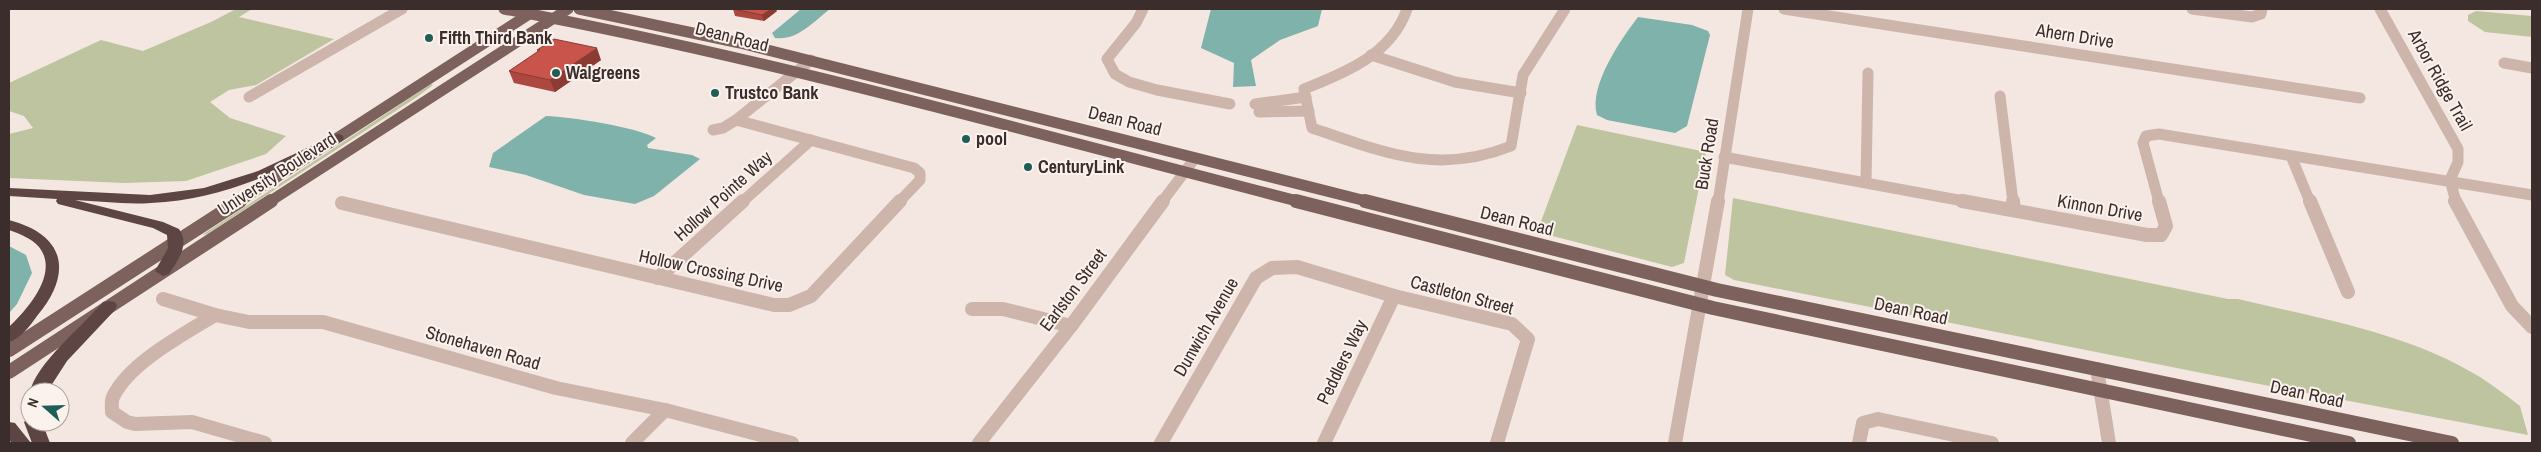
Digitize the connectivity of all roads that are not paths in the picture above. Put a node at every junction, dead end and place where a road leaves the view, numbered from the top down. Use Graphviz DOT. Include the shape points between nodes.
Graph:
graph roads {
  1 [pos="402,9"];
  2 [pos="504,9"];
  3 [pos="568,9"];
  4 [pos="579,9"];
  5 [pos="1143,9"];
  6 [pos="1408,9"];
  7 [pos="1565,9"];
  8 [pos="1748,9"];
  9 [pos="1784,9"];
  10 [pos="2192,9"];
  11 [pos="2262,9"];
  12 [pos="2380,9"];
  13 [pos="534,11"];
  14 [pos="554,18"];
  15 [pos="1371,55"];
  16 [pos="811,60"];
  17 [pos="2504,63"];
  18 [pos="2532,68"];
  19 [pos="796,72"];
  20 [pos="1868,73"];
  21 [pos="1521,93"];
  22 [pos="2000,96"];
  23 [pos="249,97"];
  24 [pos="1306,97"];
  25 [pos="2360,98"];
  26 [pos="1230,104"];
  27 [pos="1309,112"];
  28 [pos="736,120"];
  29 [pos="713,130"];
  30 [pos="337,138"];
  31 [pos="810,140"];
  32 [pos="2291,156"];
  33 [pos="1724,157"];
  34 [pos="1195,158"];
  35 [pos="1184,172"];
  36 [pos="2450,180"];
  37 [pos="1866,182"];
  38 [pos="9,192"];
  39 [pos="32,193"];
  40 [pos="2532,195"];
  41 [pos="342,203"];
  42 [pos="2014,210"];
  43 [pos="9,225"];
  44 [pos="178,241"];
  45 [pos="163,272"];
  46 [pos="658,278"];
  47 [pos="1702,286"];
  48 [pos="2348,292"];
  49 [pos="1394,296"];
  50 [pos="163,299"];
  51 [pos="1699,305"];
  52 [pos="110,306"];
  53 [pos="972,309"];
  54 [pos="215,315"];
  55 [pos="1071,326"];
  56 [pos="2532,327"];
  57 [pos="9,336"];
  58 [pos="9,350"];
  59 [pos="2097,369"];
  60 [pos="9,372"];
  61 [pos="44,382"];
  62 [pos="2100,390"];
  63 [pos="665,410"];
  64 [pos="9,428"];
  65 [pos="22,443"];
  66 [pos="265,443"];
  67 [pos="632,443"];
  68 [pos="792,443"];
  69 [pos="979,443"];
  70 [pos="1162,443"];
  71 [pos="1324,443"];
  72 [pos="1497,443"];
  73 [pos="1675,443"];
  74 [pos="1859,443"];
  75 [pos="1992,443"];
  76 [pos="2109,443"];
  77 [pos="2349,443"];
  78 [pos="2452,443"];
  1 -- 23 [label="street"];
  2 -- 13 [label="main road, Dean Road"];
  3 -- 14 [label="main road, University Boulevard"];
  4 -- 16 [label="main road, Dean Road"];
  5 -- 26 [label="street" via="1139,20 1107,59 1113,73 1138,85"];
  6 -- 15 [label="street" via="1395,36"];
  7 -- 21 [label="street" via="1531,60 1523,76"];
  8 -- 33 [label="street, Buck Road"];
  9 -- 25 [label="street, Ahern Drive"];
  10 -- 11 [label="street" via="2252,17 2261,14"];
  12 -- 36 [label="street, Arbor Ridge Trail" via="2458,149 2458,162"];
  13 -- 14 [label="main road, Dean Road"];
  13 -- 30 [label="main road, University Boulevard"];
  14 -- 19 [label="main road, Dean Road" via="653,37"];
  14 -- 45 [label="main road, University Boulevard"];
  15 -- 21 [label="street" via="1455,82"];
  15 -- 24 [label="street" via="1350,69 1304,89"];
  16 -- 19 [label="street"];
  16 -- 34 [label="main road, Dean Road"];
  17 -- 18 [label="street"];
  19 -- 28 [label="street"];
  19 -- 35 [label="main road, Dean Road"];
  20 -- 37 [label="street"];
  21 -- 27 [label="street" via="1511,146 1494,155 1472,160 1432,162 1404,158 1312,128"];
  22 -- 42 [label="street"];
  24 -- 27 [label="street"];
  24 -- 27 [label="street" via="1257,108"];
  28 -- 29 [label="street"];
  28 -- 31 [label="street, Hollow Crossing Drive"];
  30 -- 39 [label="highway" via="263,174 206,192 150,199"];
  30 -- 44 [label="main road, University Boulevard"];
  31 -- 46 [label="street, Hollow Pointe Way"];
  31 -- 46 [label="street, Hollow Crossing Drive" via="914,168 920,173 920,180 801,302 774,305"];
  32 -- 36 [label="street, Kinnon Drive"];
  32 -- 42 [label="street, Kinnon Drive" via="2159,134 2146,136 2143,143 2166,226 2161,235"];
  32 -- 48 [label="street"];
  33 -- 37 [label="street, Kinnon Drive"];
  33 -- 47 [label="street, Buck Road"];
  34 -- 35 [label="street, Earlston Street"];
  34 -- 47 [label="main road, Dean Road"];
  35 -- 51 [label="main road, Dean Road"];
  35 -- 55 [label="street, Earlston Street"];
  36 -- 40 [label="street, Kinnon Drive"];
  36 -- 56 [label="street" via="2455,201 2512,306"];
  37 -- 42 [label="street, Kinnon Drive"];
  38 -- 39 [label="highway"];
  39 -- 44 [label="highway" via="167,228 174,232"];
  41 -- 46 [label="street, Hollow Crossing Drive"];
  43 -- 57 [label="highway" via="40,238 54,267 42,301"];
  44 -- 45 [label="highway" via="177,250"];
  44 -- 58 [label="main road, University Boulevard"];
  45 -- 52 [label="main road, University Boulevard"];
  47 -- 51 [label="street, Buck Road"];
  47 -- 59 [label="main road, Dean Road"];
  49 -- 70 [label="street, Dunwich Avenue" via="1297,267 1272,268 1256,278"];
  49 -- 71 [label="street, Peddlers Way"];
  49 -- 72 [label="street, Castleton Street" via="1512,324 1528,339"];
  50 -- 54 [label="street, Stonehaven Road"];
  51 -- 62 [label="main road, Dean Road"];
  51 -- 73 [label="street, Buck Road"];
  52 -- 60 [label="main road, University Boulevard"];
  52 -- 61 [label="highway" via="57,362"];
  53 -- 55 [label="street" via="1003,308"];
  54 -- 63 [label="street, Stonehaven Road" via="249,322 323,322 556,388"];
  54 -- 66 [label="street" via="127,376 114,392 110,406 115,416 129,423 191,422"];
  55 -- 69 [label="street, Earlston Street"];
  59 -- 62 [label="street"];
  59 -- 78 [label="main road, Dean Road"];
  62 -- 76 [label="street"];
  62 -- 77 [label="main road, Dean Road"];
  63 -- 67 [label="street"];
  63 -- 68 [label="street, Stonehaven Road"];
  64 -- 65 [label="highway"];
  74 -- 75 [label="street" via="1863,423 1878,419"];
}
